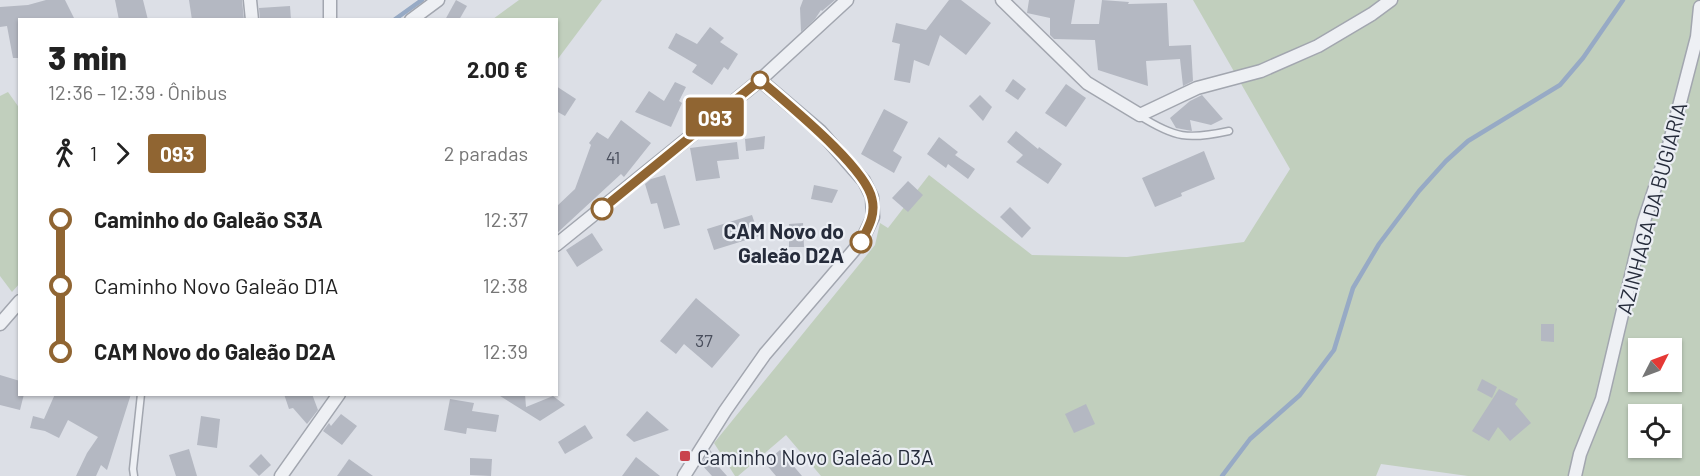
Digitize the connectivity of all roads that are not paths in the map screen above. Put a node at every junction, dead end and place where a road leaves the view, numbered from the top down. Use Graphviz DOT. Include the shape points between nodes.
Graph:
graph roads {
  1 [pos="250,0"];
  2 [pos="330,0"];
  3 [pos="438,0"];
  4 [pos="847,0"];
  5 [pos="1002,0"];
  6 [pos="1391,0"];
  7 [pos="1700,8"];
  8 [pos="252,18"];
  9 [pos="330,18"];
  10 [pos="414,18"];
  11 [pos="760,80"];
  12 [pos="1140,116"];
  13 [pos="1229,131"];
  14 [pos="558,243"];
  15 [pos="18,303"];
  16 [pos="0,324"];
  17 [pos="141,396"];
  18 [pos="338,396"];
  19 [pos="134,476"];
  20 [pos="280,476"];
  21 [pos="684,476"];
  22 [pos="1575,476"];
  1 -- 8 [label="street"];
  2 -- 9 [label="street"];
  3 -- 10 [label="street"];
  4 -- 11 [label="street"];
  5 -- 12 [label="street" via="1087,83"];
  6 -- 12 [label="street" via="1318,46 1261,71 1197,88"];
  7 -- 22 [label="street, AZINHAGA DA BUGIARIA" via="1697,38 1644,221 1602,399"];
  11 -- 14 [label="street"];
  11 -- 21 [label="street" via="820,131 864,181 872,197 873,217 861,242 765,354"];
  12 -- 13 [label="lane" via="1180,136 1202,137"];
  15 -- 16 [label="street"];
  17 -- 19 [label="lane"];
  18 -- 20 [label="street"];
}
